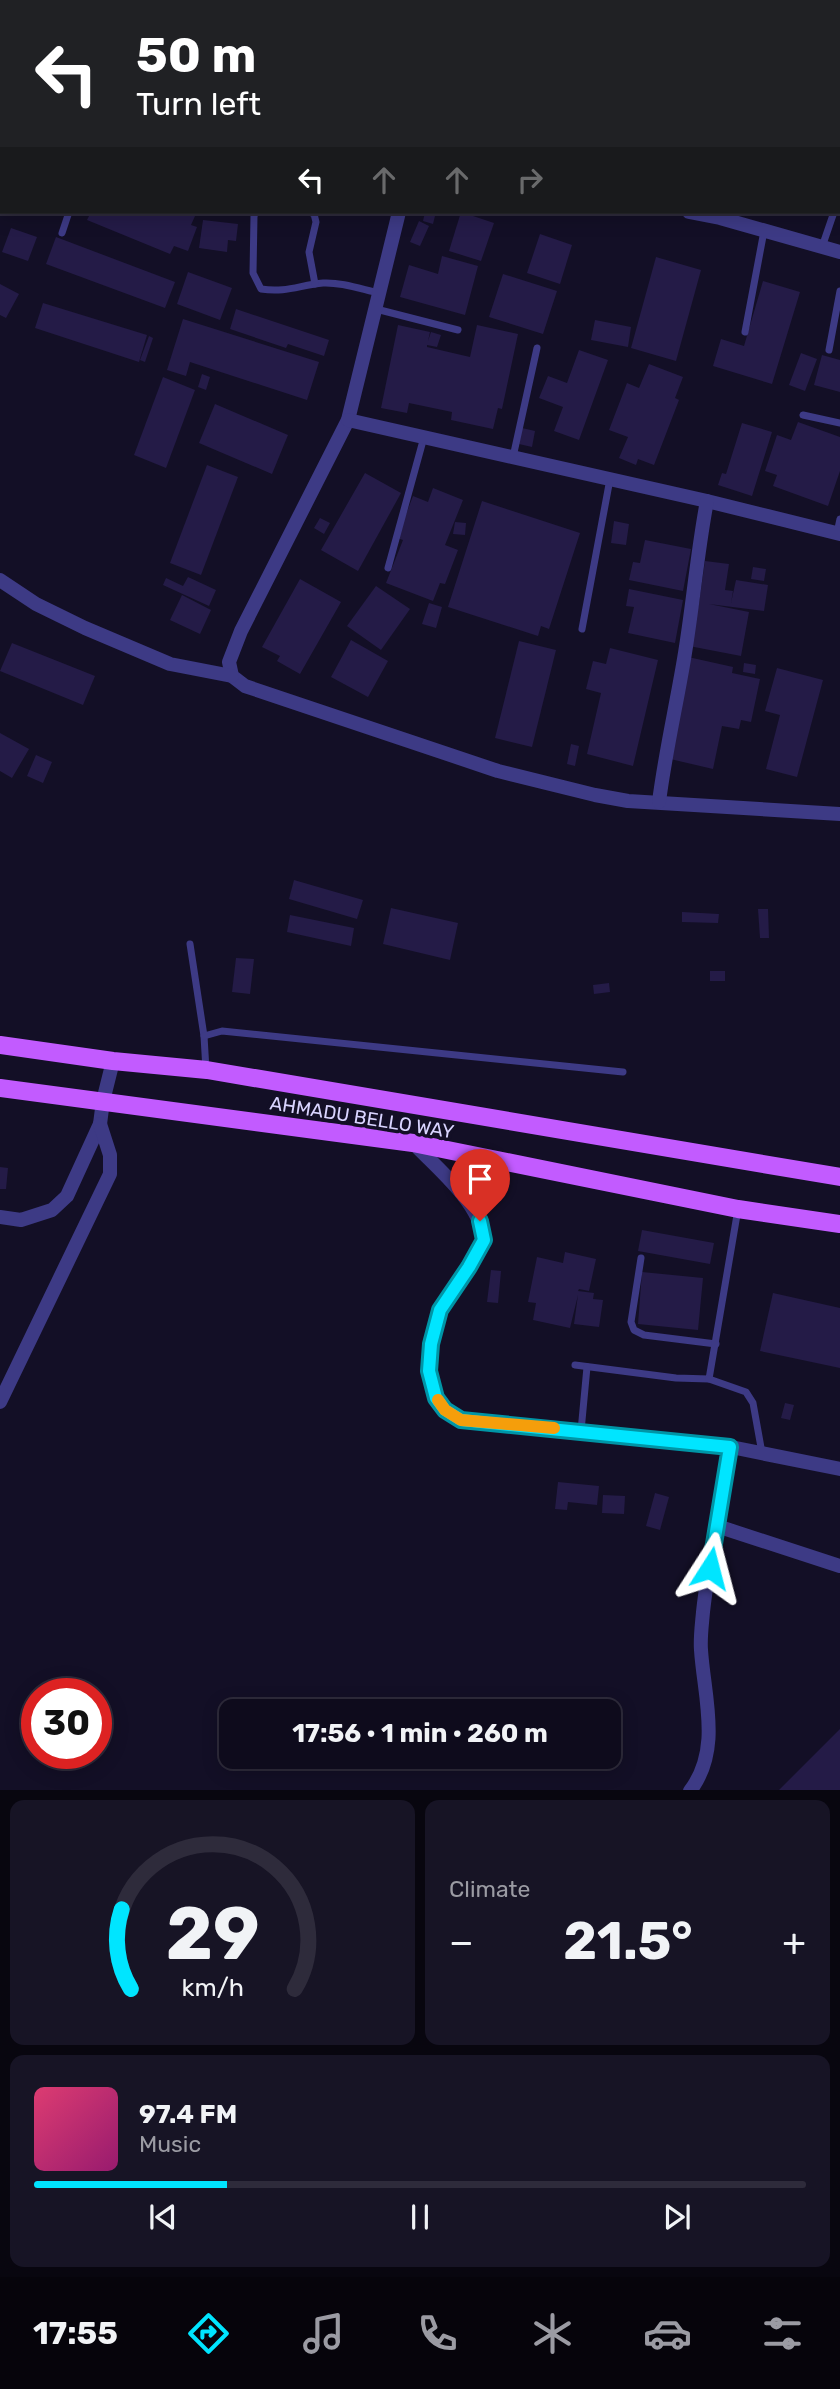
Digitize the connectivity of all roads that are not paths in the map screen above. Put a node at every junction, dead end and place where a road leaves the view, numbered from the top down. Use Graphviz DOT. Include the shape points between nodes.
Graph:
graph roads {
  1 [pos="68,214"];
  2 [pos="255,214"];
  3 [pos="314,214"];
  4 [pos="400,214"];
  5 [pos="834,214"];
  6 [pos="721,215"];
  7 [pos="764,231"];
  8 [pos="62,233"];
  9 [pos="822,248"];
  10 [pos="840,253"];
  11 [pos="315,284"];
  12 [pos="840,291"];
  13 [pos="380,293"];
  14 [pos="376,309"];
  15 [pos="458,330"];
  16 [pos="745,332"];
  17 [pos="537,348"];
  18 [pos="829,350"];
  19 [pos="803,415"];
  20 [pos="348,421"];
  21 [pos="840,423"];
  22 [pos="424,437"];
  23 [pos="513,457"];
  24 [pos="610,479"];
  25 [pos="707,501"];
  26 [pos="839,528"];
  27 [pos="388,568"];
  28 [pos="0,580"];
  29 [pos="582,629"];
  30 [pos="232,676"];
  31 [pos="659,802"];
  32 [pos="840,814"];
  33 [pos="190,944"];
  34 [pos="204,1036"];
  35 [pos="0,1045"];
  36 [pos="113,1061"];
  37 [pos="206,1070"];
  38 [pos="623,1072"];
  39 [pos="0,1088"];
  40 [pos="103,1101"];
  41 [pos="100,1124"];
  42 [pos="412,1143"];
  43 [pos="840,1177"];
  44 [pos="738,1209"];
  45 [pos="0,1217"];
  46 [pos="840,1224"];
  47 [pos="641,1258"];
  48 [pos="716,1344"];
  49 [pos="575,1366"];
  50 [pos="587,1367"];
  51 [pos="709,1379"];
  52 [pos="0,1402"];
  53 [pos="581,1431"];
  54 [pos="730,1447"];
  55 [pos="762,1453"];
  56 [pos="840,1469"];
  57 [pos="717,1526"];
  58 [pos="840,1566"];
  59 [pos="690,1790"];
  1 -- 8 [label="lane"];
  2 -- 11 [label="lane" via="253,273 261,289 291,290"];
  3 -- 11 [label="lane" via="309,252"];
  4 -- 13 [label="street"];
  5 -- 9 [label="lane"];
  6 -- 7 [label="street"];
  7 -- 9 [label="street"];
  7 -- 16 [label="lane"];
  9 -- 10 [label="street"];
  11 -- 13 [label="lane"];
  12 -- 18 [label="lane"];
  13 -- 14 [label="street"];
  14 -- 15 [label="lane"];
  14 -- 20 [label="street"];
  17 -- 23 [label="lane"];
  19 -- 21 [label="lane"];
  20 -- 22 [label="street"];
  20 -- 30 [label="street" via="241,631 229,662"];
  22 -- 23 [label="street"];
  22 -- 27 [label="lane"];
  23 -- 24 [label="street"];
  24 -- 25 [label="street"];
  24 -- 29 [label="lane"];
  25 -- 26 [label="street"];
  25 -- 31 [label="street"];
  28 -- 30 [label="street" via="48,610 170,664"];
  30 -- 31 [label="street" via="245,686 531,781 617,799"];
  31 -- 32 [label="street"];
  33 -- 34 [label="lane"];
  34 -- 37 [label="lane"];
  34 -- 38 [label="lane" via="222,1031"];
  35 -- 36 [label="main road, AHMADU BELLO WAY"];
  36 -- 37 [label="main road, AHMADU BELLO WAY"];
  36 -- 40 [label="street"];
  37 -- 43 [label="main road, AHMADU BELLO WAY"];
  39 -- 40 [label="main road, AHMADU BELLO WAY"];
  40 -- 41 [label="street"];
  40 -- 42 [label="main road, AHMADU BELLO WAY"];
  41 -- 45 [label="street" via="66,1196 52,1210 22,1220"];
  41 -- 52 [label="street" via="110,1156 110,1174"];
  42 -- 44 [label="main road, AHMADU BELLO WAY"];
  42 -- 53 [label="street" via="455,1185 480,1221 484,1240 440,1310 429,1371 436,1398 461,1420"];
  44 -- 46 [label="main road, AHMADU BELLO WAY"];
  44 -- 48 [label="lane"];
  47 -- 48 [label="lane" via="631,1322 634,1330"];
  48 -- 51 [label="lane"];
  49 -- 50 [label="lane"];
  50 -- 51 [label="lane"];
  50 -- 53 [label="lane"];
  51 -- 55 [label="lane" via="746,1392 753,1403"];
  53 -- 54 [label="street"];
  54 -- 55 [label="street"];
  54 -- 57 [label="street"];
  55 -- 56 [label="street"];
  57 -- 58 [label="street"];
  57 -- 59 [label="street" via="700,1648 708,1695 709,1747"];
}
